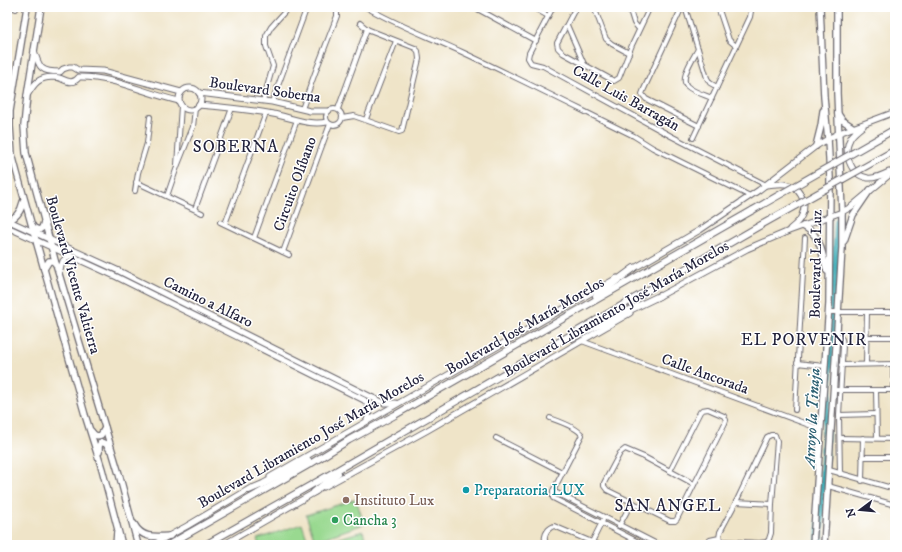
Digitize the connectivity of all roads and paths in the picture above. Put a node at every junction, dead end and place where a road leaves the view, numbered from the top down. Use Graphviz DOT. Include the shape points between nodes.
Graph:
graph roads {
  1 [pos="11,7"];
  2 [pos="27,7"];
  3 [pos="42,7"];
  4 [pos="289,7"];
  5 [pos="307,7"];
  6 [pos="334,7"];
  7 [pos="366,7"];
  8 [pos="474,7"];
  9 [pos="532,7"];
  10 [pos="553,7"];
  11 [pos="576,7"];
  12 [pos="594,7"];
  13 [pos="629,7"];
  14 [pos="650,7"];
  15 [pos="682,7"];
  16 [pos="685,7"];
  17 [pos="718,7"];
  18 [pos="749,7"];
  19 [pos="814,7"];
  20 [pos="837,7"];
  21 [pos="16,9"];
  22 [pos="820,9"];
  23 [pos="548,16"];
  24 [pos="360,23"];
  25 [pos="567,25"];
  26 [pos="367,29"];
  27 [pos="639,29"];
  28 [pos="396,41"];
  29 [pos="536,41"];
  30 [pos="736,46"];
  31 [pos="34,49"];
  32 [pos="698,49"];
  33 [pos="629,53"];
  34 [pos="584,64"];
  35 [pos="78,70"];
  36 [pos="60,72"];
  37 [pos="79,77"];
  38 [pos="62,78"];
  39 [pos="717,87"];
  40 [pos="181,92"];
  41 [pos="199,93"];
  42 [pos="26,96"];
  43 [pos="824,97"];
  44 [pos="712,98"];
  45 [pos="263,101"];
  46 [pos="9,103"];
  47 [pos="180,103"];
  48 [pos="274,103"];
  49 [pos="197,107"];
  50 [pos="232,108"];
  51 [pos="302,109"];
  52 [pos="338,109"];
  53 [pos="8,111"];
  54 [pos="328,111"];
  55 [pos="895,112"];
  56 [pos="266,113"];
  57 [pos="838,113"];
  58 [pos="274,114"];
  59 [pos="150,117"];
  60 [pos="342,118"];
  61 [pos="366,119"];
  62 [pos="297,120"];
  63 [pos="328,123"];
  64 [pos="865,124"];
  65 [pos="699,126"];
  66 [pos="854,128"];
  67 [pos="895,130"];
  68 [pos="839,133"];
  69 [pos="693,138"];
  70 [pos="828,139"];
  71 [pos="816,146"];
  72 [pos="895,150"];
  73 [pos="177,166"];
  74 [pos="895,169"];
  75 [pos="136,182"];
  76 [pos="766,185"];
  77 [pos="870,190"];
  78 [pos="135,191"];
  79 [pos="167,196"];
  80 [pos="750,196"];
  81 [pos="24,200"];
  82 [pos="195,210"];
  83 [pos="842,212"];
  84 [pos="202,213"];
  85 [pos="830,216"];
  86 [pos="7,220"];
  87 [pos="44,221"];
  88 [pos="30,222"];
  89 [pos="220,222"];
  90 [pos="225,224"];
  91 [pos="803,226"];
  92 [pos="7,227"];
  93 [pos="789,231"];
  94 [pos="33,232"];
  95 [pos="254,238"];
  96 [pos="805,238"];
  97 [pos="50,239"];
  98 [pos="35,240"];
  99 [pos="51,246"];
  100 [pos="842,248"];
  101 [pos="283,252"];
  102 [pos="70,255"];
  103 [pos="289,255"];
  104 [pos="56,264"];
  105 [pos="634,268"];
  106 [pos="44,269"];
  107 [pos="58,272"];
  108 [pos="829,277"];
  109 [pos="659,296"];
  110 [pos="201,312"];
  111 [pos="574,312"];
  112 [pos="829,312"];
  113 [pos="837,312"];
  114 [pos="867,312"];
  115 [pos="895,312"];
  116 [pos="199,318"];
  117 [pos="837,335"];
  118 [pos="867,337"];
  119 [pos="895,337"];
  120 [pos="560,341"];
  121 [pos="582,341"];
  122 [pos="270,346"];
  123 [pos="268,352"];
  124 [pos="797,363"];
  125 [pos="866,364"];
  126 [pos="894,364"];
  127 [pos="841,365"];
  128 [pos="824,366"];
  129 [pos="833,390"];
  130 [pos="840,390"];
  131 [pos="876,390"];
  132 [pos="894,390"];
  133 [pos="399,402"];
  134 [pos="795,410"];
  135 [pos="876,414"];
  136 [pos="839,415"];
  137 [pos="550,418"];
  138 [pos="367,421"];
  139 [pos="105,428"];
  140 [pos="820,429"];
  141 [pos="90,431"];
  142 [pos="496,438"];
  143 [pos="840,438"];
  144 [pos="863,438"];
  145 [pos="876,438"];
  146 [pos="895,439"];
  147 [pos="348,440"];
  148 [pos="113,455"];
  149 [pos="862,457"];
  150 [pos="895,457"];
  151 [pos="356,460"];
  152 [pos="102,469"];
  153 [pos="829,470"];
  154 [pos="670,471"];
  155 [pos="562,472"];
  156 [pos="840,474"];
  157 [pos="862,481"];
  158 [pos="694,484"];
  159 [pos="828,486"];
  160 [pos="895,489"];
  161 [pos="249,490"];
  162 [pos="553,491"];
  163 [pos="314,492"];
  164 [pos="632,502"];
  165 [pos="736,502"];
  166 [pos="772,504"];
  167 [pos="895,505"];
  168 [pos="130,517"];
  169 [pos="603,520"];
  170 [pos="619,525"];
  171 [pos="118,526"];
  172 [pos="616,530"];
  173 [pos="170,536"];
  174 [pos="719,538"];
  175 [pos="646,539"];
  176 [pos="161,540"];
  177 [pos="710,540"];
  178 [pos="592,542"];
  179 [pos="739,543"];
  180 [pos="116,545"];
  181 [pos="122,545"];
  182 [pos="138,545"];
  183 [pos="152,545"];
  184 [pos="157,545"];
  185 [pos="168,545"];
  186 [pos="205,545"];
  187 [pos="223,545"];
  188 [pos="547,545"];
  189 [pos="599,545"];
  190 [pos="643,545"];
  191 [pos="659,545"];
  192 [pos="813,545"];
  193 [pos="824,545"];
  1 -- 21 [label="street"];
  2 -- 46 [label="main road, Boulevard Vicente Valtierra"];
  3 -- 31 [label="main road, Boulevard Vicente Valtierra"];
  4 -- 45 [label="street" via="266,36 266,46 273,66"];
  5 -- 48 [label="street"];
  6 -- 51 [label="street" via="337,16"];
  7 -- 80 [label="street" via="515,77"];
  8 -- 29 [label="street"];
  9 -- 23 [label="street"];
  10 -- 23 [label="street, Calle Luis Barragán"];
  11 -- 25 [label="street"];
  12 -- 33 [label="street" via="606,38"];
  13 -- 27 [label="street" via="634,23"];
  14 -- 27 [label="street"];
  15 -- 65 [label="street" via="642,94 646,99"];
  16 -- 32 [label="street"];
  17 -- 30 [label="street" via="729,40"];
  18 -- 30 [label="street" via="751,14"];
  19 -- 22 [label="street"];
  20 -- 57 [label="main road, Boulevard La Luz"];
  22 -- 43 [label="main road, Boulevard La Luz"];
  23 -- 29 [label="street, Calle Luis Barragán"];
  24 -- 26 [label="street"];
  25 -- 34 [label="street"];
  25 -- 34 [label="street" via="558,48"];
  26 -- 28 [label="street"];
  26 -- 52 [label="street"];
  27 -- 33 [label="street"];
  28 -- 61 [label="street"];
  28 -- 61 [label="street" via="417,50 419,55 403,130 399,132"];
  29 -- 76 [label="street, Calle Luis Barragán" via="528,56 531,63 543,66"];
  30 -- 39 [label="street"];
  31 -- 36 [label="street" via="42,69"];
  31 -- 42 [label="main road, Boulevard Vicente Valtierra"];
  32 -- 39 [label="street" via="708,80"];
  32 -- 44 [label="street" via="684,77 685,83 689,88"];
  33 -- 34 [label="street" via="619,78 614,81"];
  35 -- 36 [label="street" via="69,67"];
  35 -- 37 [label="street"];
  35 -- 40 [label="street" via="103,71"];
  36 -- 38 [label="street"];
  37 -- 38 [label="street" via="69,82"];
  37 -- 47 [label="street" via="112,81"];
  38 -- 42 [label="street" via="39,80"];
  39 -- 44 [label="street"];
  40 -- 41 [label="street" via="187,88 194,88"];
  40 -- 47 [label="street" via="178,98"];
  41 -- 45 [label="street, Boulevard Soberna"];
  41 -- 49 [label="street" via="201,97"];
  42 -- 87 [label="main road, Boulevard Vicente Valtierra" via="26,153"];
  43 -- 70 [label="main road, Boulevard La Luz"];
  43 -- 71 [label="main road" via="822,126"];
  44 -- 65 [label="street"];
  45 -- 48 [label="street, Boulevard Soberna"];
  46 -- 53 [label="main road, Boulevard Vicente Valtierra"];
  47 -- 49 [label="street" via="188,110"];
  47 -- 73 [label="street"];
  48 -- 51 [label="street, Boulevard Soberna"];
  48 -- 58 [label="street"];
  49 -- 50 [label="street, Boulevard Soberna"];
  49 -- 73 [label="street" via="193,127"];
  50 -- 56 [label="street, Boulevard Soberna"];
  50 -- 82 [label="street"];
  51 -- 54 [label="street, Boulevard Soberna"];
  52 -- 54 [label="street"];
  52 -- 60 [label="street" via="342,113"];
  53 -- 81 [label="main road, Boulevard Vicente Valtierra" via="12,154"];
  54 -- 63 [label="street" via="325,116"];
  55 -- 64 [label="street, Boulevard Libramiento José María Morelos"];
  56 -- 58 [label="street, Boulevard Soberna"];
  56 -- 90 [label="street"];
  57 -- 66 [label="main road" via="842,120"];
  57 -- 68 [label="main road, Boulevard La Luz"];
  58 -- 62 [label="street, Boulevard Soberna"];
  59 -- 75 [label="street"];
  60 -- 61 [label="street" via="354,116"];
  60 -- 63 [label="street" via="337,124"];
  62 -- 63 [label="street, Boulevard Soberna"];
  62 -- 95 [label="street"];
  63 -- 101 [label="street, Circuito Olíbano"];
  64 -- 66 [label="street, Boulevard Libramiento José María Morelos"];
  64 -- 74 [label="street" via="849,143 848,156 851,165 856,172 868,178"];
  65 -- 69 [label="street"];
  66 -- 68 [label="street, Boulevard Libramiento José María Morelos"];
  67 -- 111 [label="main road, Boulevard José María Morelos, bridge"];
  68 -- 70 [label="street, Boulevard Libramiento José María Morelos"];
  68 -- 83 [label="main road, Boulevard La Luz"];
  70 -- 71 [label="street, Boulevard Libramiento José María Morelos"];
  70 -- 85 [label="main road, Boulevard La Luz"];
  71 -- 76 [label="street, Boulevard Libramiento José María Morelos"];
  72 -- 120 [label="main road, Boulevard José María Morelos, bridge"];
  73 -- 79 [label="street"];
  74 -- 77 [label="street, Boulevard Libramiento José María Morelos"];
  75 -- 78 [label="street"];
  75 -- 79 [label="street"];
  76 -- 80 [label="street, Boulevard Libramiento José María Morelos"];
  76 -- 93 [label="street" via="786,184 796,189 802,197 802,216"];
  77 -- 83 [label="street, Boulevard Libramiento José María Morelos"];
  77 -- 100 [label="main road" via="852,215"];
  79 -- 82 [label="street"];
  80 -- 105 [label="street, Boulevard Libramiento José María Morelos" via="700,230"];
  81 -- 86 [label="main road" via="16,217"];
  81 -- 88 [label="main road, Boulevard Vicente Valtierra"];
  82 -- 84 [label="street"];
  83 -- 85 [label="street, Boulevard Libramiento José María Morelos"];
  83 -- 100 [label="main road, Boulevard La Luz"];
  85 -- 91 [label="street, Boulevard Libramiento José María Morelos"];
  85 -- 108 [label="main road, Boulevard La Luz"];
  86 -- 94 [label="street, Camino a Alfaro"];
  87 -- 88 [label="main road" via="39,230"];
  87 -- 97 [label="main road, Boulevard Vicente Valtierra"];
  88 -- 94 [label="main road, Boulevard Vicente Valtierra"];
  89 -- 90 [label="street, Circuito Olíbano"];
  90 -- 95 [label="street, Circuito Olíbano"];
  91 -- 93 [label="street, Boulevard Libramiento José María Morelos"];
  91 -- 108 [label="main road" via="811,230 819,242"];
  92 -- 98 [label="street, Camino a Alfaro"];
  93 -- 109 [label="street, Boulevard Libramiento José María Morelos" via="729,258"];
  94 -- 97 [label="street, Camino a Alfaro"];
  94 -- 98 [label="main road, Boulevard Vicente Valtierra"];
  95 -- 101 [label="street, Circuito Olíbano"];
  96 -- 124 [label="street"];
  97 -- 99 [label="main road, Boulevard Vicente Valtierra"];
  97 -- 110 [label="street, Camino a Alfaro"];
  98 -- 99 [label="street, Camino a Alfaro"];
  98 -- 106 [label="main road, Boulevard Vicente Valtierra"];
  99 -- 102 [label="street, Camino a Alfaro"];
  99 -- 104 [label="main road, Boulevard Vicente Valtierra"];
  100 -- 113 [label="main road, Boulevard La Luz"];
  101 -- 103 [label="street, Circuito Olíbano"];
  102 -- 107 [label="street" via="63,261"];
  102 -- 116 [label="street, Camino a Alfaro"];
  104 -- 106 [label="main road" via="49,261"];
  104 -- 107 [label="main road, Boulevard Vicente Valtierra"];
  105 -- 111 [label="main road"];
  105 -- 133 [label="street, Boulevard Libramiento José María Morelos"];
  106 -- 141 [label="main road, Boulevard Vicente Valtierra"];
  107 -- 139 [label="main road, Boulevard Vicente Valtierra"];
  108 -- 112 [label="main road, Boulevard La Luz"];
  109 -- 120 [label="main road" via="576,336"];
  109 -- 121 [label="street, Boulevard Libramiento José María Morelos"];
  110 -- 116 [label="street"];
  110 -- 122 [label="street, Camino a Alfaro"];
  111 -- 147 [label="main road, Boulevard José María Morelos"];
  112 -- 113 [label="street"];
  112 -- 128 [label="main road, Boulevard La Luz"];
  113 -- 114 [label="street"];
  113 -- 117 [label="main road, Boulevard La Luz"];
  114 -- 115 [label="street"];
  114 -- 118 [label="street"];
  116 -- 123 [label="street, Camino a Alfaro"];
  117 -- 127 [label="street" via="843,342"];
  117 -- 129 [label="main road, Boulevard La Luz"];
  118 -- 119 [label="street"];
  118 -- 125 [label="street"];
  120 -- 151 [label="main road, Boulevard José María Morelos"];
  121 -- 140 [label="street, Calle Ancorada"];
  121 -- 163 [label="street, Boulevard Libramiento José María Morelos"];
  122 -- 123 [label="street"];
  122 -- 133 [label="street, Camino a Alfaro" via="384,403"];
  123 -- 138 [label="street, Camino a Alfaro" via="364,400 369,410"];
  124 -- 128 [label="street"];
  124 -- 134 [label="street"];
  125 -- 126 [label="street"];
  125 -- 127 [label="street"];
  126 -- 132 [label="street"];
  127 -- 130 [label="street"];
  128 -- 140 [label="main road, Boulevard La Luz"];
  129 -- 130 [label="street"];
  129 -- 153 [label="main road, Boulevard La Luz"];
  130 -- 131 [label="street"];
  130 -- 136 [label="street"];
  131 -- 132 [label="street"];
  131 -- 135 [label="street"];
  133 -- 138 [label="street, Boulevard Libramiento José María Morelos"];
  135 -- 136 [label="street"];
  135 -- 145 [label="street"];
  136 -- 143 [label="street"];
  137 -- 155 [label="street" via="579,430 582,434"];
  138 -- 161 [label="street, Boulevard Libramiento José María Morelos"];
  139 -- 141 [label="main road" via="98,436"];
  139 -- 148 [label="main road, Boulevard Vicente Valtierra"];
  140 -- 192 [label="main road, Boulevard La Luz"];
  141 -- 152 [label="main road, Boulevard Vicente Valtierra"];
  142 -- 155 [label="street"];
  143 -- 144 [label="street"];
  143 -- 156 [label="street"];
  144 -- 145 [label="street"];
  144 -- 149 [label="street"];
  145 -- 146 [label="street"];
  147 -- 161 [label="main road"];
  147 -- 185 [label="main road, Boulevard José María Morelos"];
  148 -- 152 [label="main road" via="106,444 99,444"];
  148 -- 168 [label="main road, Boulevard Vicente Valtierra"];
  149 -- 150 [label="street"];
  149 -- 157 [label="street"];
  151 -- 163 [label="main road"];
  151 -- 186 [label="main road, Boulevard José María Morelos"];
  152 -- 171 [label="main road, Boulevard Vicente Valtierra"];
  153 -- 156 [label="street"];
  153 -- 159 [label="main road, Boulevard La Luz"];
  154 -- 158 [label="street"];
  154 -- 158 [label="street" via="700,412 708,409 724,416 725,423"];
  154 -- 164 [label="street" via="628,450 621,451 604,486"];
  155 -- 162 [label="street"];
  156 -- 157 [label="street"];
  157 -- 160 [label="street"];
  158 -- 164 [label="street" via="675,521 670,521"];
  159 -- 167 [label="street"];
  159 -- 193 [label="main road, Boulevard La Luz"];
  161 -- 173 [label="street, Boulevard Libramiento José María Morelos"];
  162 -- 169 [label="street"];
  162 -- 169 [label="street" via="554,500"];
  163 -- 187 [label="street, Boulevard Libramiento José María Morelos"];
  164 -- 170 [label="street"];
  165 -- 166 [label="street"];
  165 -- 166 [label="street" via="767,437 773,435 777,441"];
  165 -- 174 [label="street"];
  166 -- 179 [label="street" via="771,533 767,542"];
  168 -- 173 [label="main road" via="135,527 145,535"];
  168 -- 182 [label="main road, Boulevard Vicente Valtierra"];
  169 -- 170 [label="street"];
  169 -- 172 [label="street"];
  169 -- 178 [label="street"];
  170 -- 172 [label="street"];
  170 -- 175 [label="street"];
  171 -- 180 [label="main road"];
  171 -- 181 [label="main road, Boulevard Vicente Valtierra"];
  172 -- 190 [label="street"];
  173 -- 176 [label="street, Boulevard Libramiento José María Morelos"];
  174 -- 177 [label="street"];
  174 -- 179 [label="street"];
  175 -- 190 [label="street"];
  175 -- 191 [label="street"];
  176 -- 183 [label="street, Boulevard Libramiento José María Morelos"];
  176 -- 184 [label="street"];
  178 -- 188 [label="street" via="554,526 544,538"];
  178 -- 189 [label="street"];
}
